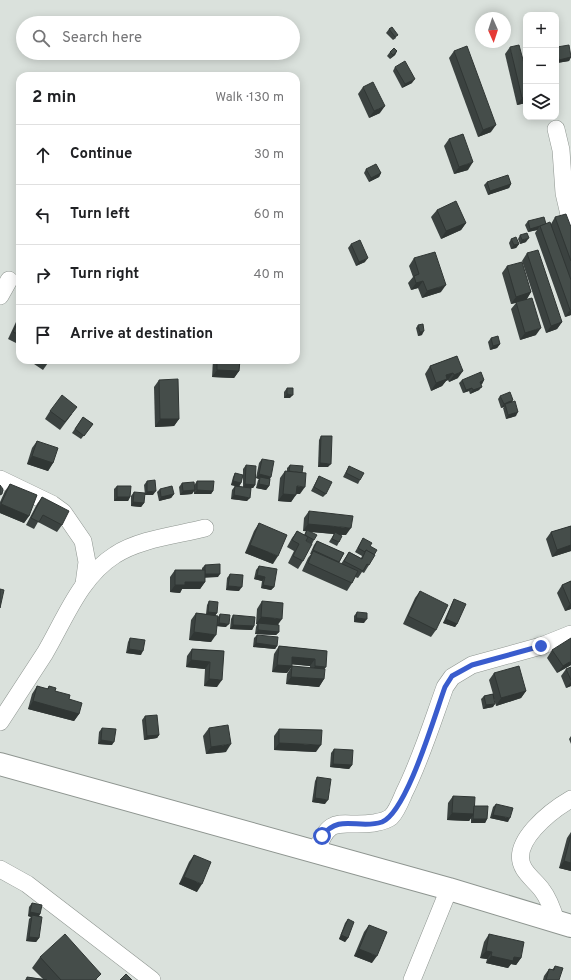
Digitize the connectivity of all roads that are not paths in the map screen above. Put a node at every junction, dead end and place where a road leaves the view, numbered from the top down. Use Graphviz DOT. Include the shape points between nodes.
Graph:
graph roads {
  1 [pos="556,129"];
  2 [pos="571,223"];
  3 [pos="9,280"];
  4 [pos="0,296"];
  5 [pos="0,479"];
  6 [pos="205,528"];
  7 [pos="84,584"];
  8 [pos="571,634"];
  9 [pos="0,722"];
  10 [pos="0,764"];
  11 [pos="571,799"];
  12 [pos="316,852"];
  13 [pos="0,869"];
  14 [pos="449,889"];
  15 [pos="564,923"];
  16 [pos="152,980"];
  17 [pos="412,980"];
  1 -- 2 [label="street" via="561,150 564,193"];
  3 -- 4 [label="street"];
  5 -- 7 [label="street" via="63,512 83,541 87,562"];
  6 -- 7 [label="street" via="131,546 115,554"];
  7 -- 9 [label="street" via="45,653"];
  8 -- 12 [label="street" via="541,646 472,665 452,676 445,687 415,772 391,816 381,822 364,825 335,824 322,836"];
  10 -- 12 [label="main road"];
  11 -- 15 [label="street" via="542,818 533,829 522,855 524,869 544,892"];
  12 -- 14 [label="main road"];
  13 -- 16 [label="street" via="27,884"];
  14 -- 15 [label="main road"];
  14 -- 17 [label="street"];
}
